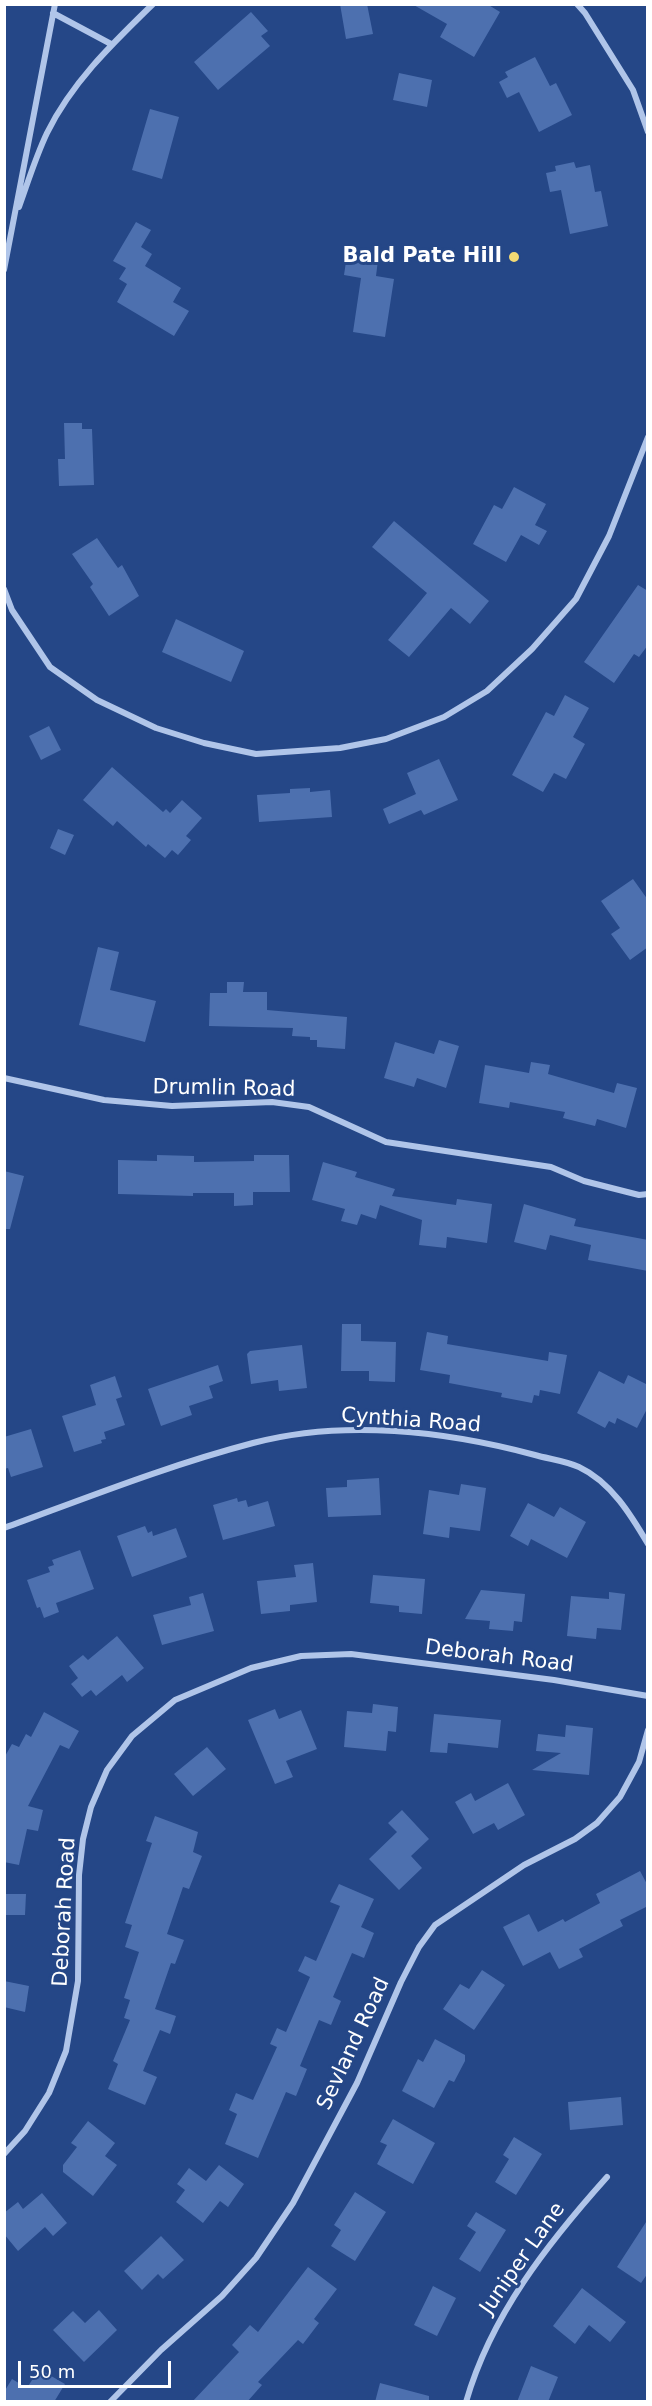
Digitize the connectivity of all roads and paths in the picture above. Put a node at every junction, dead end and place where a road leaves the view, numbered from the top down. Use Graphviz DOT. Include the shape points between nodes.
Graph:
graph roads {
  1 [pos="55,4"];
  2 [pos="153,4"];
  3 [pos="577,4"];
  4 [pos="53,13"];
  5 [pos="111,44"];
  6 [pos="648,132"];
  7 [pos="13,224"];
  8 [pos="4,270"];
  9 [pos="648,437"];
  10 [pos="4,589"];
  11 [pos="4,1078"];
  12 [pos="648,1194"];
  13 [pos="4,1528"];
  14 [pos="648,1544"];
  15 [pos="648,1696"];
  16 [pos="648,1730"];
  17 [pos="4,2154"];
  18 [pos="607,2177"];
  19 [pos="110,2402"];
  20 [pos="466,2402"];
  1 -- 4 [label="street"];
  2 -- 5 [label="street"];
  3 -- 6 [label="street" via="633,90"];
  4 -- 5 [label="street"];
  4 -- 7 [label="street"];
  5 -- 7 [label="street" via="70,93 47,133"];
  7 -- 8 [label="street"];
  9 -- 10 [label="street" via="609,536 569,608 487,691 444,717 386,739 340,748 256,754 156,728 97,700 50,667 12,610"];
  11 -- 12 [label="street, Drumlin Road" via="104,1100 172,1106 272,1102 309,1107 386,1142 551,1167 584,1181"];
  13 -- 14 [label="street, Cynthia Road" via="254,1443 308,1433 369,1430 498,1445 579,1467 605,1486 629,1512"];
  15 -- 17 [label="street, Deborah Road" via="351,1654 301,1656 250,1668 175,1700 132,1736 107,1770 92,1807 79,1875 78,1981 66,2051 49,2093 25,2131"];
  16 -- 19 [label="street, Sevland Road" via="639,1762 620,1797 597,1823 524,1865 435,1925 405,1973 357,2083 293,2203 256,2258 222,2296"];
  18 -- 20 [label="street, Juniper Lane" via="572,2216 501,2314"];
}
